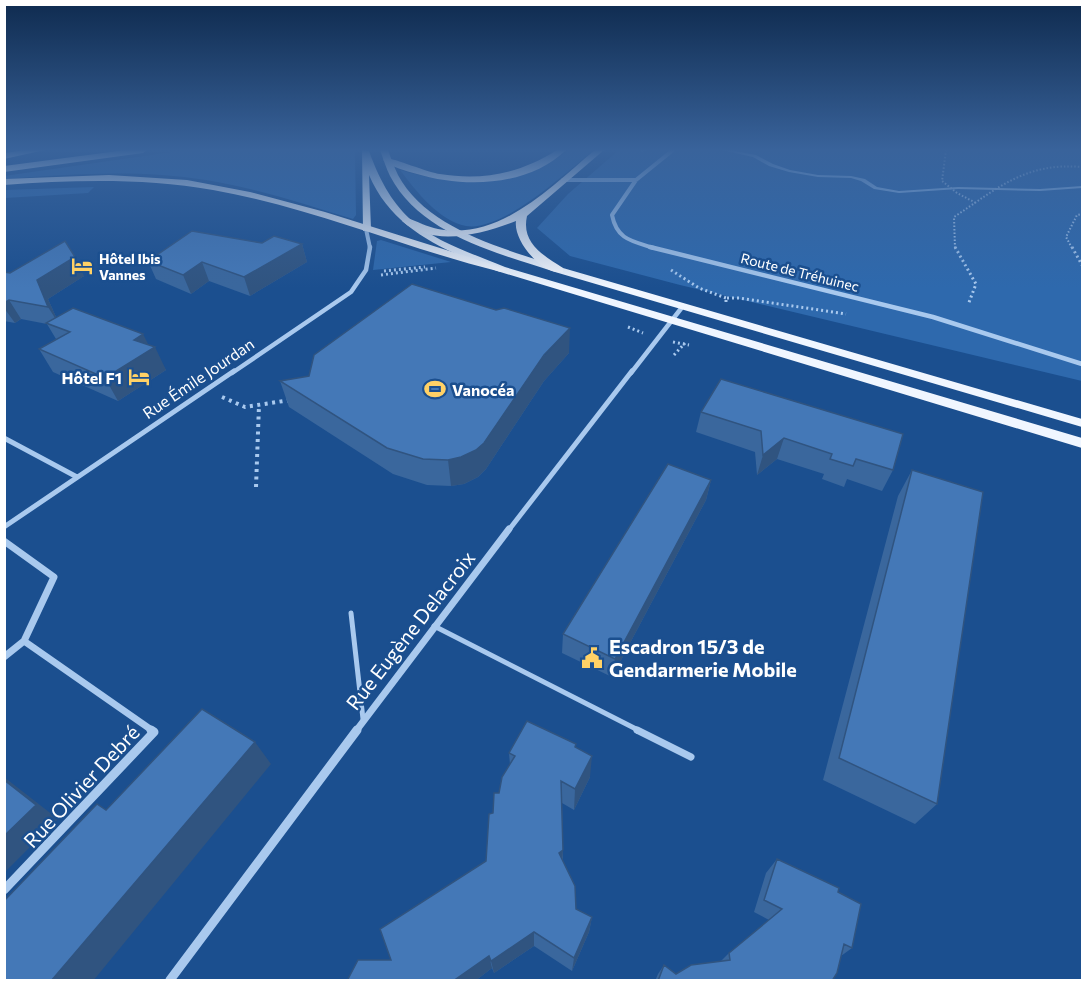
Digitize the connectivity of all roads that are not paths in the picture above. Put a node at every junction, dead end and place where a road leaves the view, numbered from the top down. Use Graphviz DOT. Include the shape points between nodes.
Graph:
graph roads {
  1 [pos="250,196"];
  2 [pos="366,196"];
  3 [pos="383,196"];
  4 [pos="406,196"];
  5 [pos="544,196"];
  6 [pos="625,196"];
  7 [pos="522,215"];
  8 [pos="407,221"];
  9 [pos="366,230"];
  10 [pos="459,232"];
  11 [pos="501,269"];
  12 [pos="559,270"];
  13 [pos="683,306"];
  14 [pos="672,320"];
  15 [pos="1083,364"];
  16 [pos="1083,423"];
  17 [pos="4,438"];
  18 [pos="1083,443"];
  19 [pos="76,477"];
  20 [pos="4,526"];
  21 [pos="4,541"];
  22 [pos="351,613"];
  23 [pos="434,626"];
  24 [pos="24,641"];
  25 [pos="4,657"];
  26 [pos="363,719"];
  27 [pos="691,757"];
  28 [pos="4,890"];
  29 [pos="170,981"];
  1 -- 9 [label="highway"];
  2 -- 9 [label="main road"];
  3 -- 8 [label="main road"];
  4 -- 10 [label="main road"];
  5 -- 7 [label="highway"];
  6 -- 15 [label="street, Route de Tréhuinec" via="612,215 615,229 629,240 933,317"];
  7 -- 10 [label="highway"];
  7 -- 12 [label="highway" via="519,231 523,240"];
  8 -- 10 [label="highway" via="438,232"];
  8 -- 11 [label="main road" via="426,238"];
  9 -- 11 [label="highway"];
  9 -- 19 [label="street, Rue Émile Jourdan" via="371,242 370,259 351,292"];
  10 -- 12 [label="main road"];
  11 -- 14 [label="main road"];
  12 -- 13 [label="main road"];
  13 -- 14 [label="street, Rue Eugène Delacroix"];
  13 -- 16 [label="main road"];
  14 -- 18 [label="main road"];
  14 -- 23 [label="street, Rue Eugène Delacroix"];
  17 -- 19 [label="street"];
  19 -- 20 [label="street, Rue Émile Jourdan"];
  21 -- 24 [label="street" via="54,577"];
  22 -- 26 [label="lane"];
  23 -- 26 [label="street, Rue Eugène Delacroix"];
  23 -- 27 [label="lane"];
  24 -- 25 [label="street"];
  24 -- 28 [label="street, Rue Olivier Debré" via="154,732"];
  26 -- 29 [label="street, Rue Eugène Delacroix"];
}
